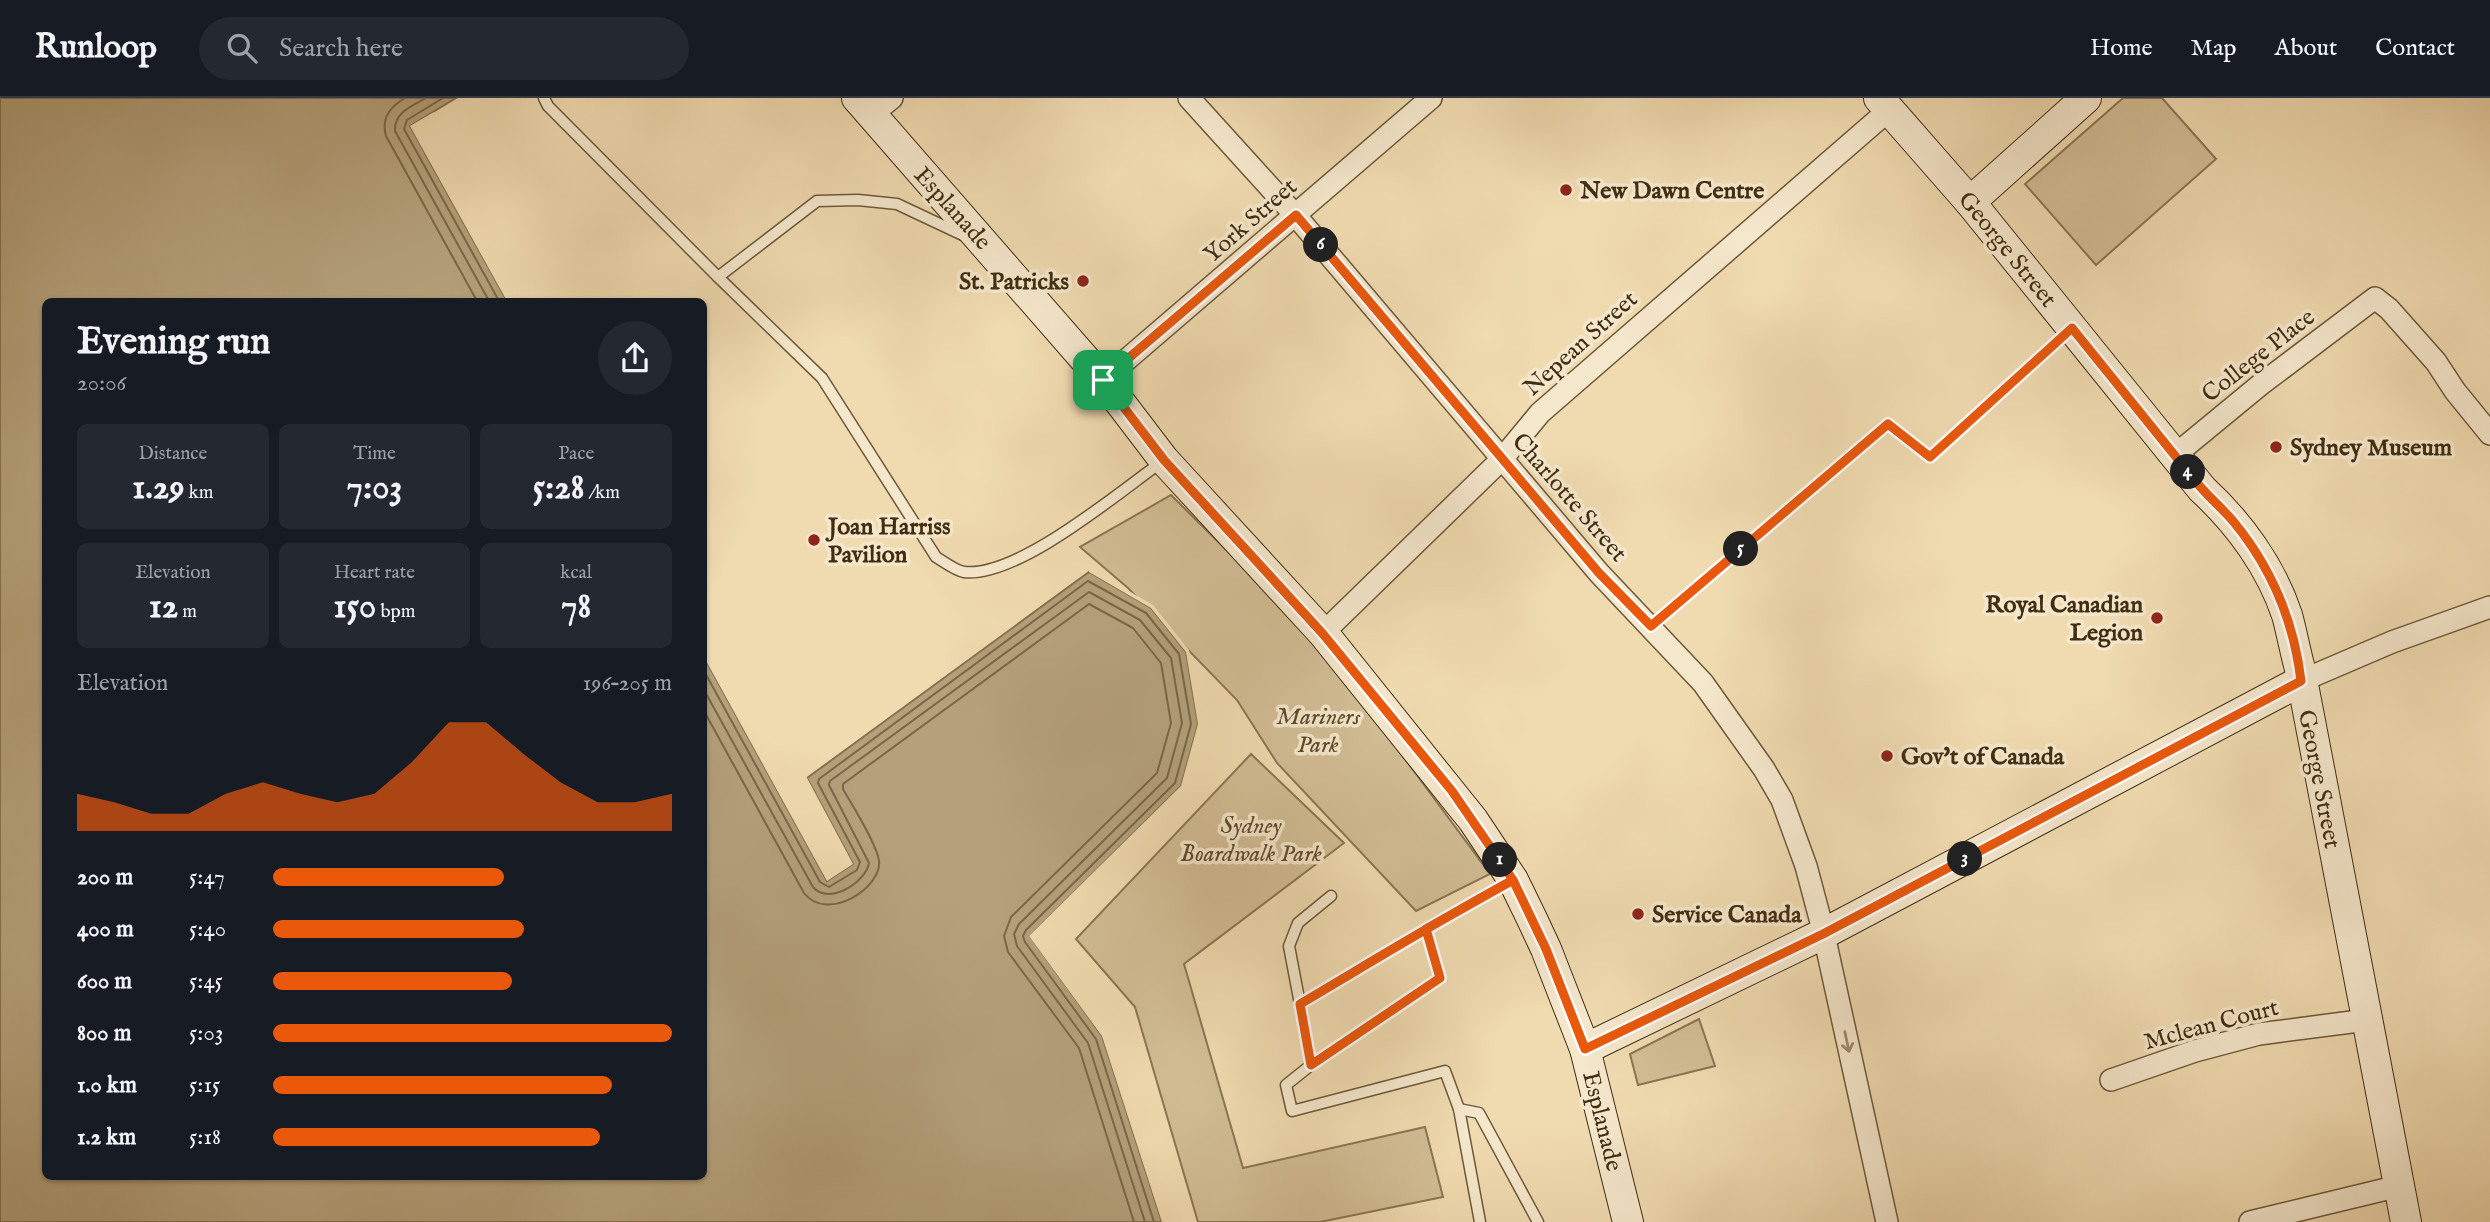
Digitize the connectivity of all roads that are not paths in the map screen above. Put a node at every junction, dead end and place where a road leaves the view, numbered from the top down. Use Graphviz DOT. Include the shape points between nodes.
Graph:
graph roads {
  1 [pos="544,98"];
  2 [pos="1189,98"];
  3 [pos="1431,98"];
  4 [pos="2086,98"];
  5 [pos="873,104"];
  6 [pos="1884,104"];
  7 [pos="1970,202"];
  8 [pos="1296,215"];
  9 [pos="987,246"];
  10 [pos="718,277"];
  11 [pos="2072,328"];
  12 [pos="1103,380"];
  13 [pos="2490,434"];
  14 [pos="2175,456"];
  15 [pos="1502,459"];
  16 [pos="1164,460"];
  17 [pos="2490,607"];
  18 [pos="1651,626"];
  19 [pos="1323,634"];
  20 [pos="2301,681"];
  21 [pos="1513,880"];
  22 [pos="1331,896"];
  23 [pos="1426,929"];
  24 [pos="1823,934"];
  25 [pos="1300,1004"];
  26 [pos="2367,1020"];
  27 [pos="1585,1049"];
  28 [pos="1311,1065"];
  29 [pos="2111,1080"];
  30 [pos="1459,1109"];
  31 [pos="2399,1186"];
  32 [pos="1480,1222"];
  33 [pos="1538,1222"];
  34 [pos="1628,1222"];
  35 [pos="1887,1222"];
  36 [pos="2250,1222"];
  37 [pos="2406,1222"];
  1 -- 10 [label="lane"];
  2 -- 8 [label="street, Charlotte Street"];
  3 -- 8 [label="street, York Street"];
  4 -- 7 [label="street"];
  5 -- 9 [label="street, Esplanade"];
  6 -- 7 [label="street, George Street"];
  6 -- 15 [label="street, Nepean Street" via="1540,412"];
  7 -- 11 [label="street, George Street"];
  8 -- 12 [label="street, York Street"];
  8 -- 15 [label="street, Charlotte Street"];
  9 -- 10 [label="lane" via="897,204 817,201"];
  9 -- 12 [label="street, Esplanade"];
  10 -- 16 [label="lane" via="822,378 936,557 963,572 1000,568 1048,543"];
  11 -- 14 [label="street, George Street"];
  11 -- 18 [label="lane" via="1930,457 1888,424"];
  12 -- 16 [label="street, Esplanade"];
  13 -- 14 [label="street, College Place" via="2436,362 2375,298"];
  14 -- 20 [label="street, George Street" via="2263,564 2287,615"];
  15 -- 18 [label="street, Charlotte Street" via="1599,573"];
  15 -- 19 [label="street, Nepean Street"];
  16 -- 19 [label="street, Esplanade"];
  17 -- 20 [label="street"];
  18 -- 24 [label="street, Charlotte Street" via="1703,683 1754,752 1782,800 1806,866"];
  19 -- 21 [label="street, Esplanade" via="1452,791"];
  20 -- 24 [label="street"];
  20 -- 26 [label="street, George Street"];
  21 -- 23 [label="lane"];
  21 -- 27 [label="street, Esplanade"];
  22 -- 25 [label="lane" via="1298,923 1289,946"];
  23 -- 25 [label="lane"];
  23 -- 28 [label="lane" via="1440,978"];
  24 -- 27 [label="street"];
  24 -- 35 [label="street, Charlotte Street, one-way"];
  25 -- 28 [label="lane"];
  26 -- 29 [label="street, Mclean Court" via="2259,1034"];
  26 -- 31 [label="street, George Street"];
  27 -- 34 [label="street, Esplanade"];
  28 -- 30 [label="lane" via="1286,1085 1292,1111 1445,1071"];
  30 -- 32 [label="lane"];
  30 -- 33 [label="lane" via="1479,1114"];
  31 -- 36 [label="street"];
  31 -- 37 [label="street, George Street"];
}
